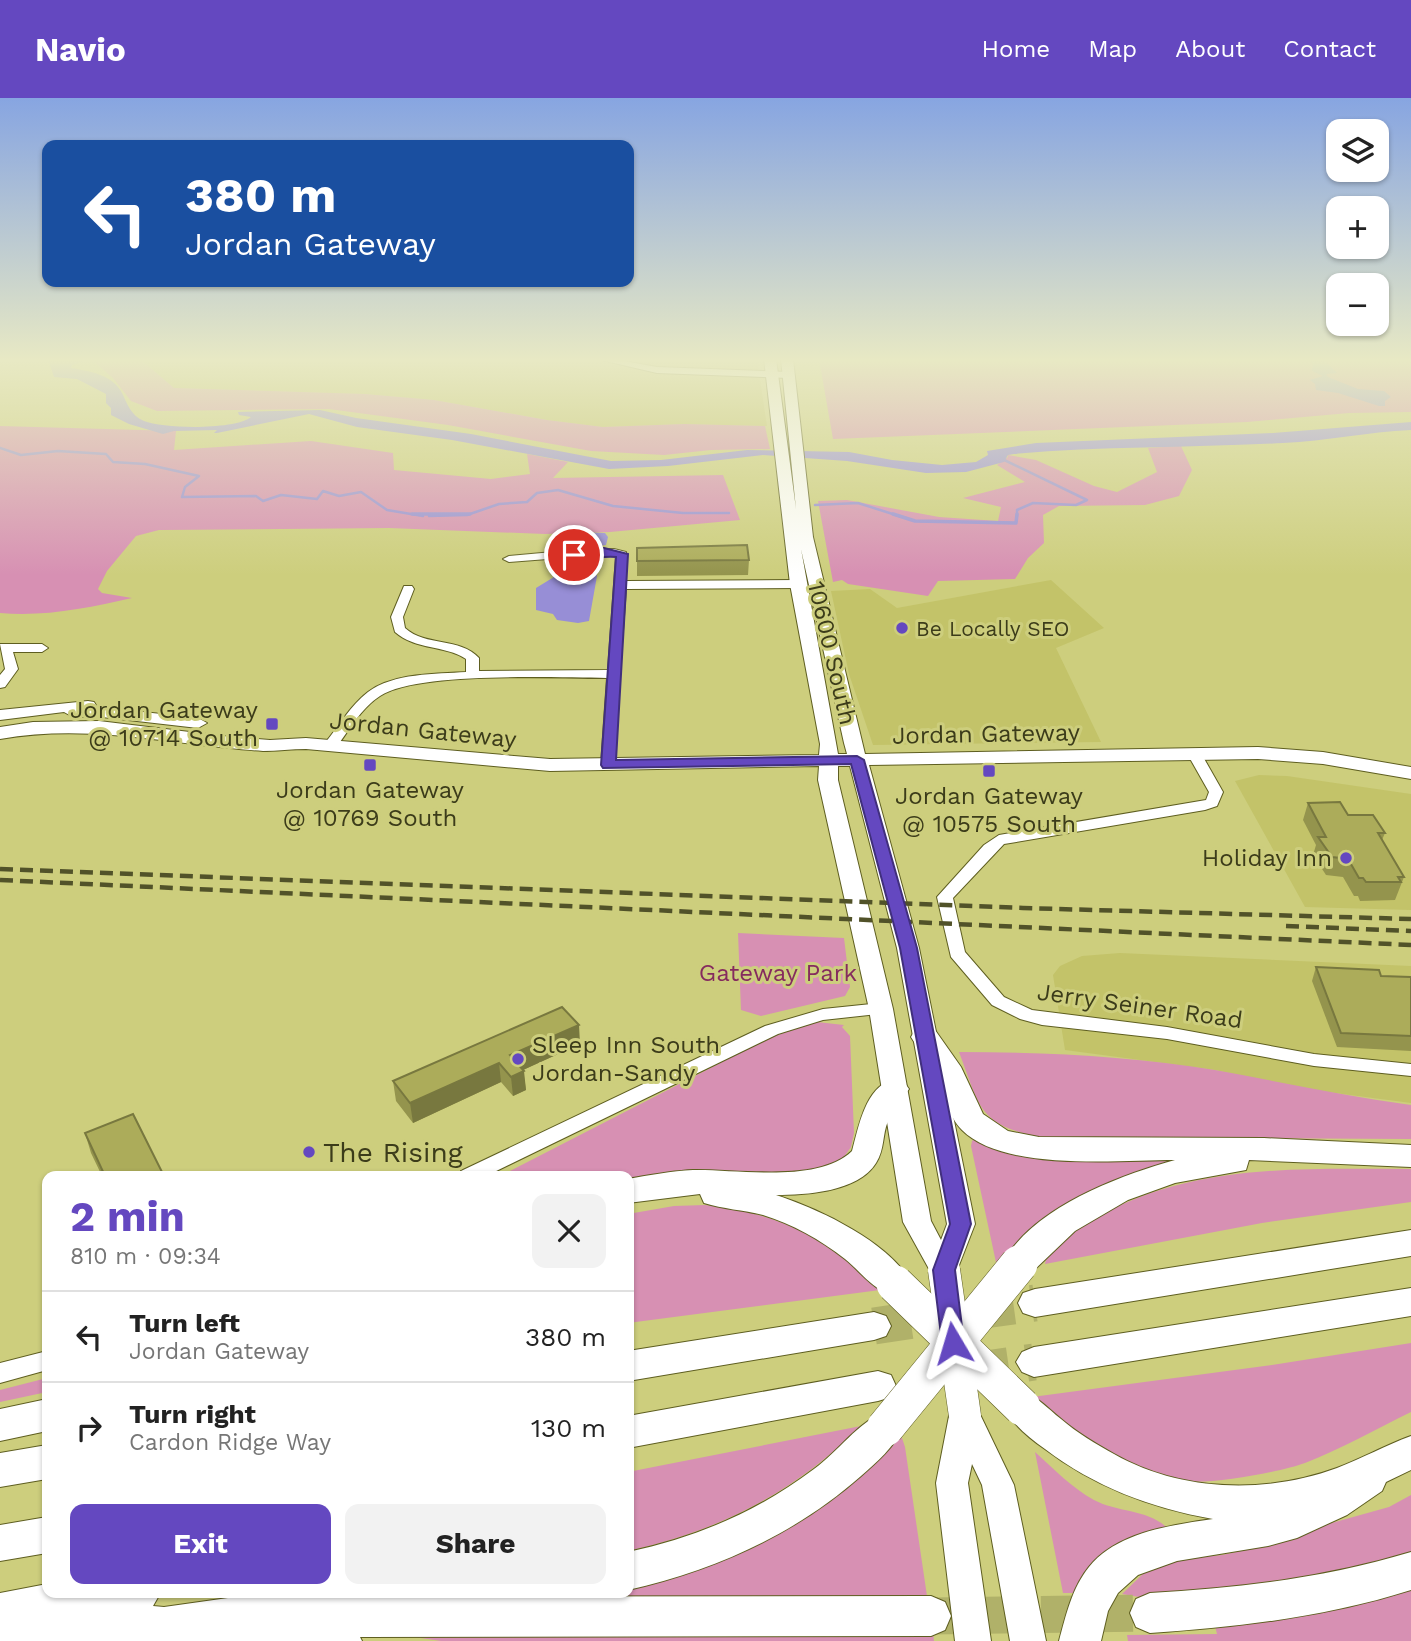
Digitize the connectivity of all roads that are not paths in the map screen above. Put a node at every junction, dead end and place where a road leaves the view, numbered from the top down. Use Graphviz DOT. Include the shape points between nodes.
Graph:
graph roads {
  1 [pos="778,431"];
  2 [pos="796,431"];
  3 [pos="509,559"];
  4 [pos="798,584"];
  5 [pos="621,585"];
  6 [pos="408,589"];
  7 [pos="3,648"];
  8 [pos="42,648"];
  9 [pos="615,674"];
  10 [pos="472,675"];
  11 [pos="0,684"];
  12 [pos="0,715"];
  13 [pos="137,716"];
  14 [pos="0,721"];
  15 [pos="0,730"];
  16 [pos="310,743"];
  17 [pos="330,746"];
  18 [pos="1195,755"];
  19 [pos="829,760"];
  20 [pos="857,760"];
  21 [pos="608,765"];
  22 [pos="1411,773"];
  23 [pos="881,1009"];
  24 [pos="925,1037"];
  25 [pos="1411,1070"];
  26 [pos="894,1089"];
  27 [pos="1411,1156"];
  28 [pos="478,1171"];
  29 [pos="634,1190"];
  30 [pos="634,1202"];
  31 [pos="1411,1243"];
  32 [pos="944,1270"];
  33 [pos="1411,1302"];
  34 [pos="1035,1303"];
  35 [pos="874,1326"];
  36 [pos="953,1343"];
  37 [pos="1034,1362"];
  38 [pos="42,1363"];
  39 [pos="634,1365"];
  40 [pos="0,1373"];
  41 [pos="878,1386"];
  42 [pos="42,1416"];
  43 [pos="965,1416"];
  44 [pos="0,1425"];
  45 [pos="634,1431"];
  46 [pos="1398,1458"];
  47 [pos="42,1463"];
  48 [pos="0,1470"];
  49 [pos="42,1536"];
  50 [pos="0,1543"];
  51 [pos="634,1569"];
  52 [pos="1411,1571"];
  53 [pos="90,1598"];
  54 [pos="0,1613"];
  55 [pos="1150,1613"];
  56 [pos="931,1616"];
  57 [pos="0,1623"];
  58 [pos="168,1625"];
  59 [pos="341,1641"];
  60 [pos="973,1641"];
  61 [pos="1028,1641"];
  62 [pos="1080,1641"];
  1 -- 4 [label="main road, 10600 South"];
  2 -- 20 [label="main road, 10600 South" via="806,537"];
  3 -- 5 [label="street" via="617,552 622,554"];
  4 -- 5 [label="street"];
  4 -- 19 [label="main road, 10600 South"];
  5 -- 9 [label="street"];
  6 -- 10 [label="street" via="397,621 401,631 408,639 464,650 472,658"];
  7 -- 8 [label="street"];
  7 -- 11 [label="street" via="12,669"];
  9 -- 10 [label="street"];
  9 -- 21 [label="street"];
  10 -- 17 [label="street" via="422,679 377,691"];
  12 -- 13 [label="main road" via="82,706 111,707"];
  13 -- 14 [label="main road, Jordan Gateway" via="65,712"];
  13 -- 16 [label="main road, Jordan Gateway" via="280,733"];
  15 -- 16 [label="main road, Jordan Gateway" via="93,726 266,745"];
  16 -- 17 [label="main road, Jordan Gateway"];
  17 -- 21 [label="main road, Jordan Gateway" via="494,763"];
  18 -- 20 [label="main road, Jordan Gateway"];
  18 -- 22 [label="main road, Jordan Gateway" via="1293,754"];
  18 -- 25 [label="street, Jerry Seiner Road" via="1216,792 1212,803 1015,836 989,848 944,897 957,953 998,1001 1042,1019"];
  19 -- 20 [label="main road, Jordan Gateway"];
  19 -- 21 [label="main road, Jordan Gateway"];
  19 -- 23 [label="main road, 10600 South" via="828,780"];
  20 -- 24 [label="main road, 10600 South" via="897,900"];
  23 -- 26 [label="main road, 10600 South"];
  23 -- 28 [label="street" via="810,1016 754,1035"];
  24 -- 27 [label="highway" via="951,1074 968,1116 986,1133 1013,1145"];
  24 -- 32 [label="main road, 10600 South" via="961,1224"];
  26 -- 29 [label="highway" via="872,1123 866,1154 841,1175 806,1181 681,1183"];
  26 -- 32 [label="main road, 10600 South" via="917,1222"];
  27 -- 36 [label="highway, bridge" via="1214,1164 1119,1191 1046,1236"];
  30 -- 36 [label="highway, bridge" via="699,1194 766,1203 810,1220 863,1255"];
  31 -- 34 [label="highway"];
  32 -- 36 [label="main road, 10600 South, bridge"];
  33 -- 37 [label="highway"];
  35 -- 39 [label="highway"];
  36 -- 43 [label="main road, 10600 South, bridge"];
  36 -- 46 [label="highway, bridge" via="1054,1437 1095,1463 1152,1488 1233,1503 1284,1500"];
  36 -- 51 [label="highway, bridge" via="885,1428 833,1479 765,1523 700,1552"];
  38 -- 40 [label="street"];
  41 -- 45 [label="highway"];
  42 -- 44 [label="highway"];
  43 -- 60 [label="main road, 10600 South" via="952,1483"];
  43 -- 61 [label="main road, 10600 South" via="998,1485"];
  46 -- 62 [label="highway" via="1340,1502 1307,1516 1237,1535 1159,1545 1130,1559 1098,1589"];
  47 -- 48 [label="highway"];
  49 -- 50 [label="highway"];
  52 -- 55 [label="highway" via="1301,1600"];
  53 -- 54 [label="highway"];
  56 -- 58 [label="highway" via="235,1617"];
  57 -- 58 [label="highway"];
  58 -- 59 [label="highway"];
}
